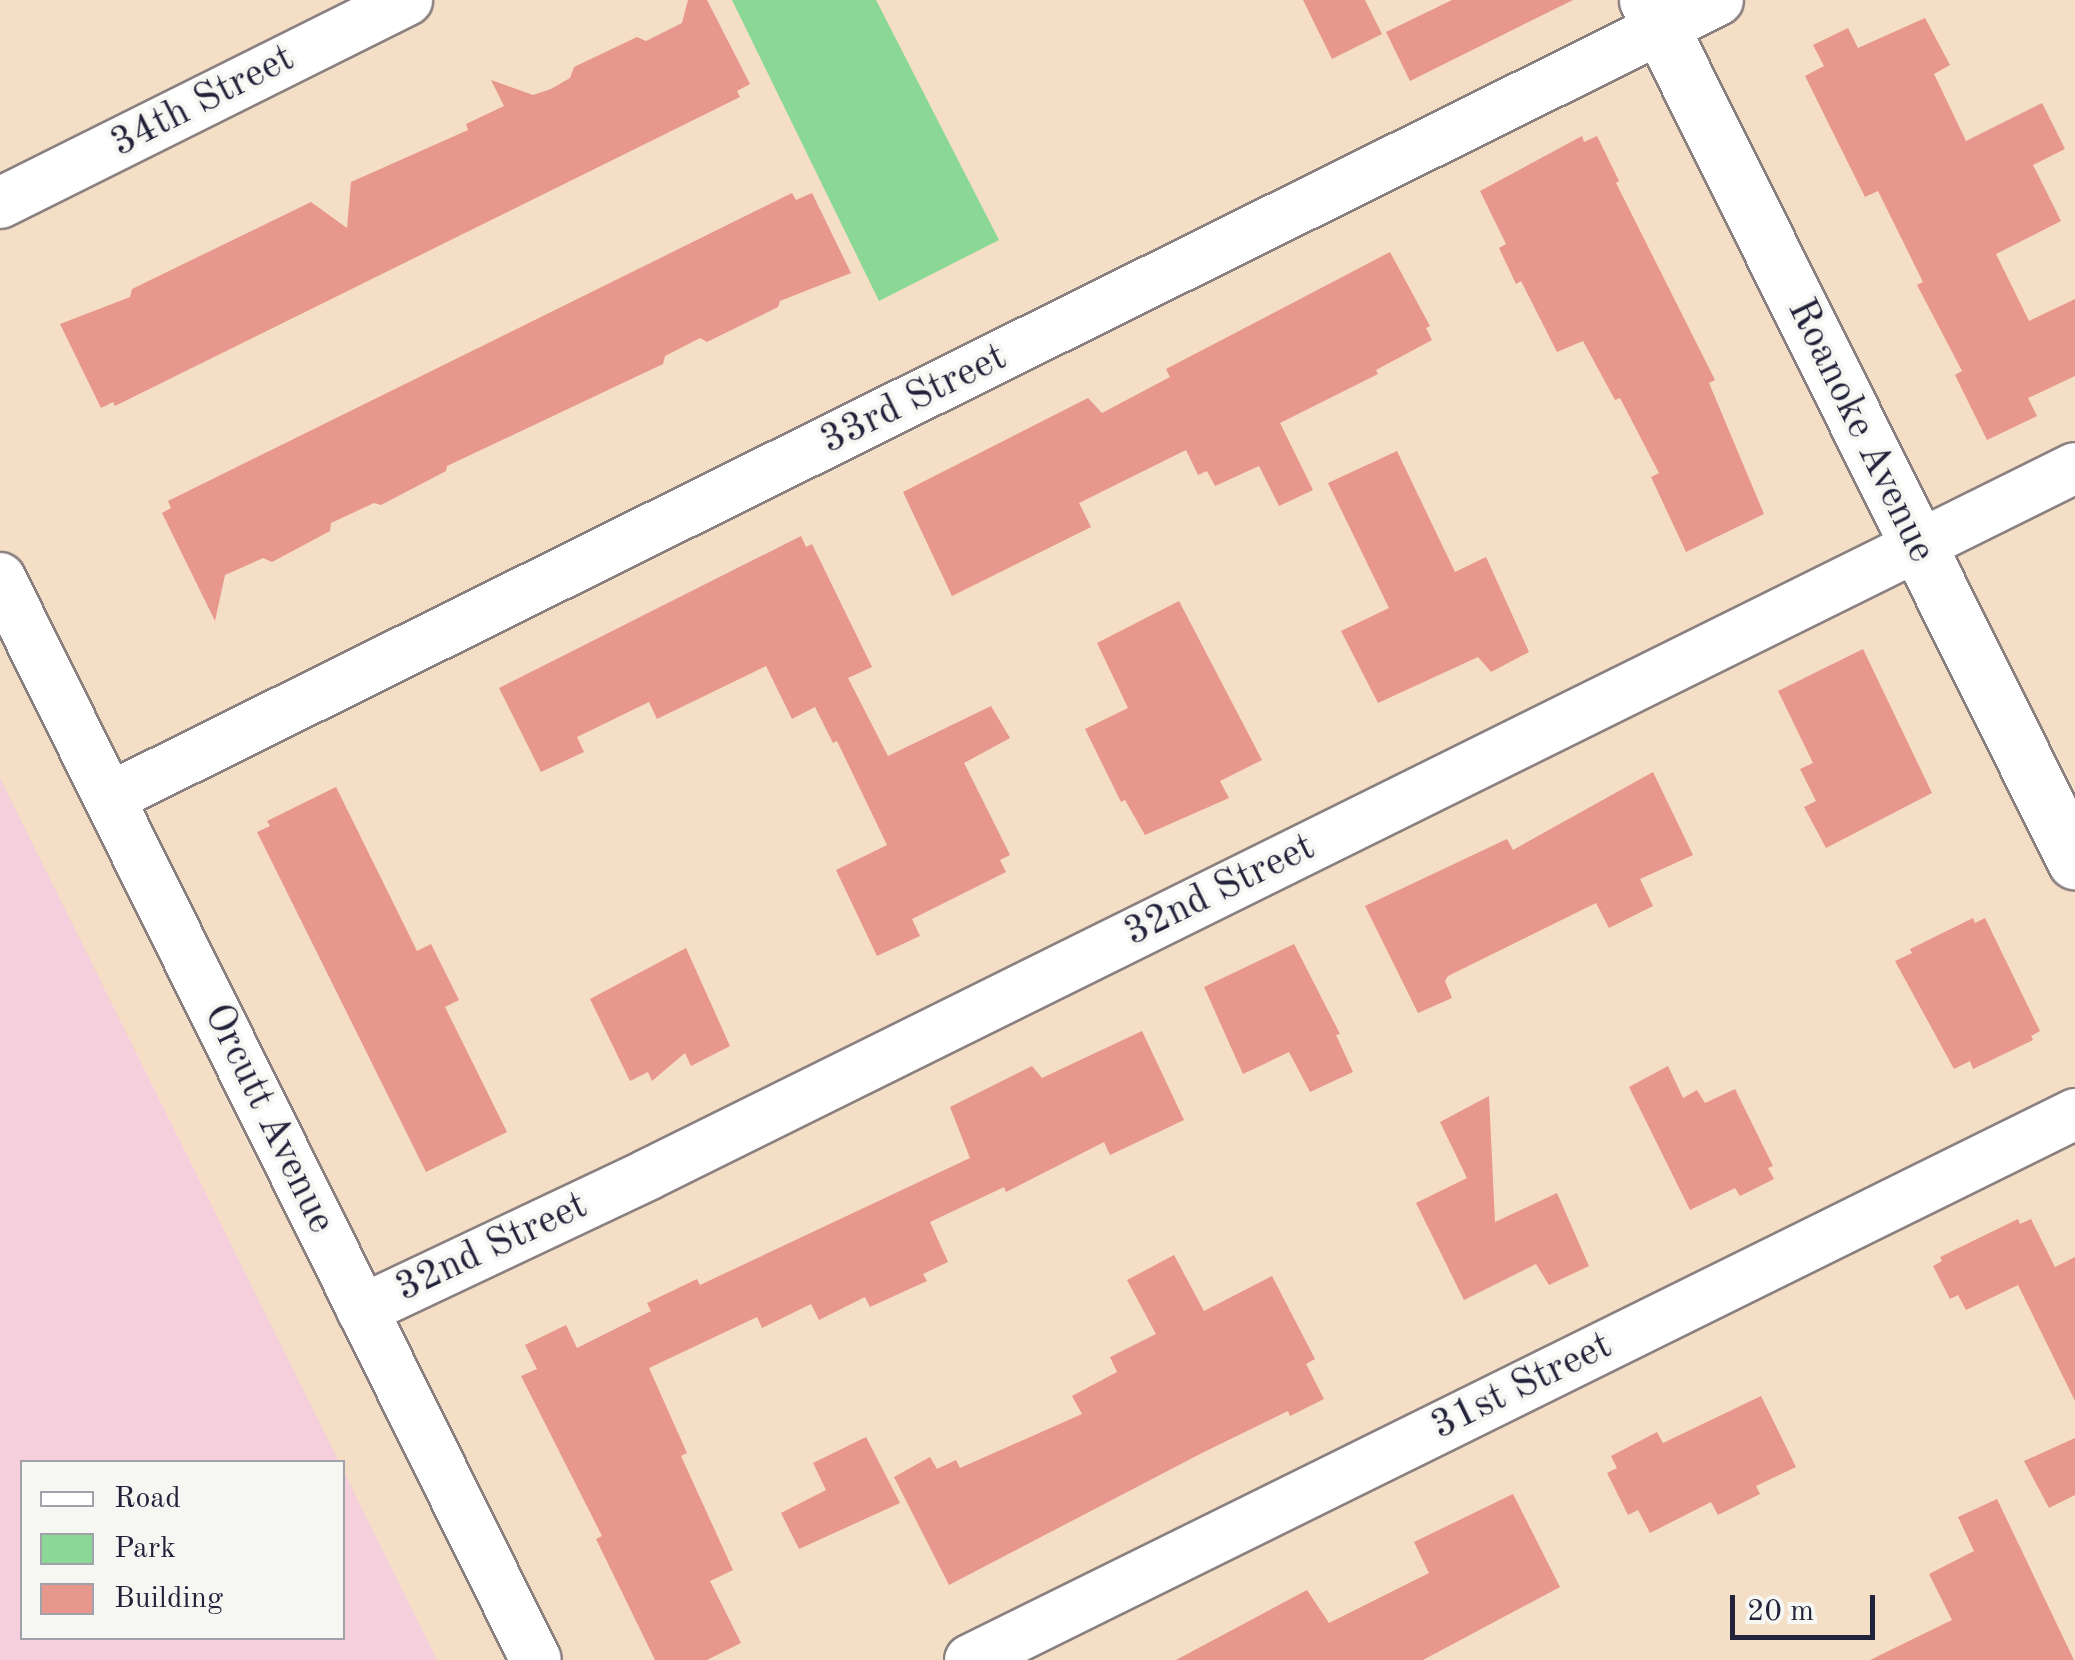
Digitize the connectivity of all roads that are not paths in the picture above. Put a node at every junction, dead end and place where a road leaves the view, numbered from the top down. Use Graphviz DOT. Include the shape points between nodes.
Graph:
graph roads {
  1 [pos="407,0"];
  2 [pos="1718,0"];
  3 [pos="1654,14"];
  4 [pos="0,203"];
  5 [pos="2075,468"];
  6 [pos="1916,547"];
  7 [pos="0,578"];
  8 [pos="109,798"];
  9 [pos="2075,861"];
  10 [pos="2075,1114"];
  11 [pos="362,1310"];
  12 [pos="536,1660"];
  13 [pos="970,1660"];
  1 -- 4 [label="street, 34th Street"];
  2 -- 3 [label="street, 33rd Street"];
  3 -- 6 [label="street, Roanoke Avenue"];
  3 -- 8 [label="street, 33rd Street"];
  5 -- 6 [label="street, 32nd Street"];
  6 -- 9 [label="street, Roanoke Avenue"];
  6 -- 11 [label="street, 32nd Street"];
  7 -- 8 [label="street, Orcutt Avenue"];
  8 -- 11 [label="street, Orcutt Avenue"];
  10 -- 13 [label="street, 31st Street"];
  11 -- 12 [label="street, Orcutt Avenue"];
}
